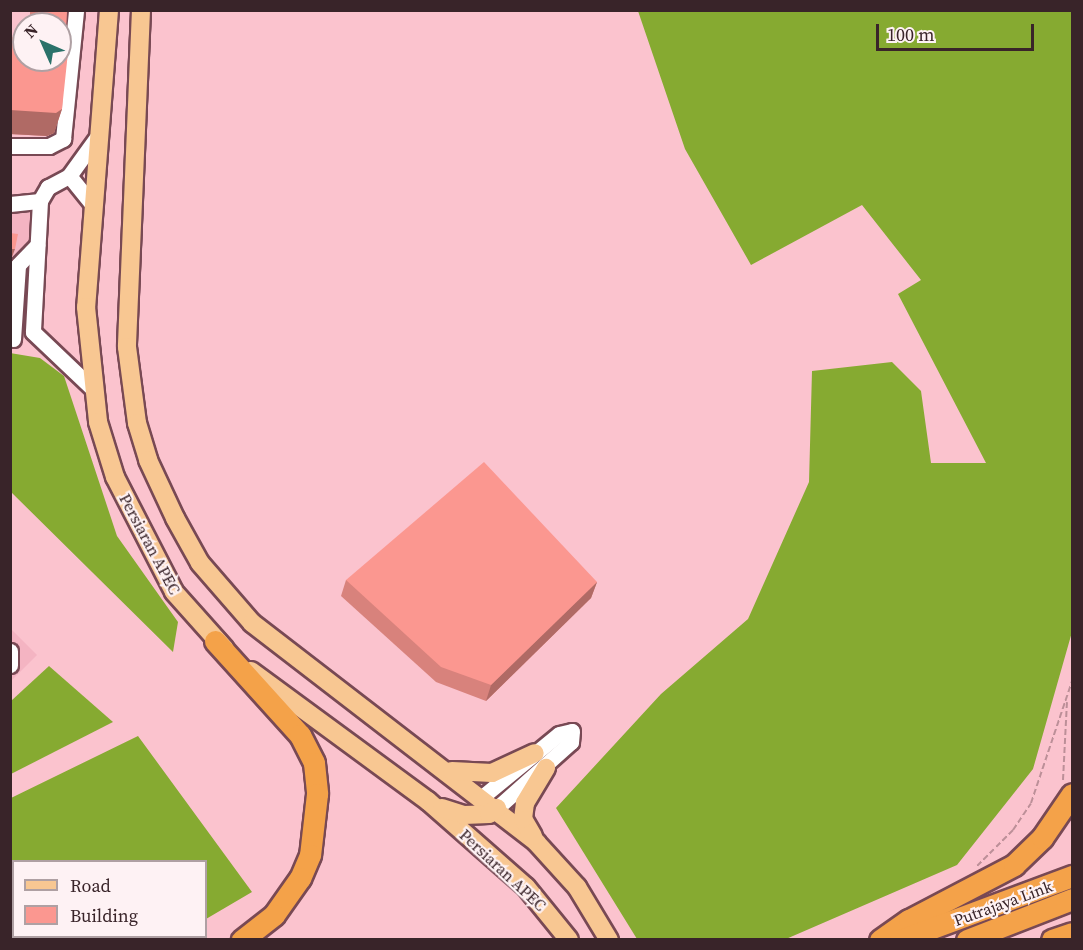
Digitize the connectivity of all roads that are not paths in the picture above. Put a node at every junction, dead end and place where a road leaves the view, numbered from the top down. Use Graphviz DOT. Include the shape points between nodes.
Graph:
graph roads {
  1 [pos="76,10"];
  2 [pos="109,10"];
  3 [pos="141,10"];
  4 [pos="98,137"];
  5 [pos="10,146"];
  6 [pos="69,176"];
  7 [pos="40,201"];
  8 [pos="10,204"];
  9 [pos="92,204"];
  10 [pos="37,245"];
  11 [pos="37,338"];
  12 [pos="12,339"];
  13 [pos="94,390"];
  14 [pos="215,641"];
  15 [pos="10,651"];
  16 [pos="10,665"];
  17 [pos="535,753"];
  18 [pos="546,768"];
  19 [pos="447,770"];
  20 [pos="1068,787"];
  21 [pos="428,801"];
  22 [pos="486,807"];
  23 [pos="1072,815"];
  24 [pos="536,842"];
  25 [pos="496,860"];
  26 [pos="1072,876"];
  27 [pos="1072,899"];
  28 [pos="909,920"];
  29 [pos="1072,933"];
  30 [pos="242,939"];
  31 [pos="569,939"];
  32 [pos="609,939"];
  33 [pos="880,939"];
  34 [pos="900,939"];
  35 [pos="967,939"];
  36 [pos="1052,939"];
  1 -- 5 [label="street" via="63,139 49,146"];
  2 -- 4 [label="main road, Persiaran APEC"];
  3 -- 19 [label="main road, Persiaran APEC" via="127,348 137,423 148,460 200,563 252,623"];
  4 -- 6 [label="street"];
  4 -- 9 [label="main road, Persiaran APEC"];
  6 -- 7 [label="street" via="48,187"];
  6 -- 9 [label="street"];
  7 -- 8 [label="street"];
  7 -- 10 [label="street"];
  9 -- 13 [label="main road, Persiaran APEC" via="86,307"];
  10 -- 11 [label="street" via="32,325"];
  10 -- 12 [label="street" via="17,267"];
  11 -- 12 [label="street"];
  11 -- 13 [label="street"];
  13 -- 14 [label="main road, Persiaran APEC" via="105,449 130,509 174,592"];
  14 -- 21 [label="main road, Persiaran APEC"];
  14 -- 30 [label="highway" via="300,735 314,763 317,794 312,845 300,878 274,915"];
  15 -- 16 [label="street"];
  17 -- 18 [label="street" via="559,734 572,731 571,742"];
  17 -- 19 [label="main road" via="481,776"];
  17 -- 22 [label="street"];
  18 -- 22 [label="street"];
  18 -- 24 [label="main road" via="525,803 523,819"];
  19 -- 22 [label="main road, Persiaran APEC"];
  20 -- 28 [label="highway" via="1042,838 1014,865"];
  21 -- 22 [label="main road" via="454,814"];
  21 -- 25 [label="main road, Persiaran APEC"];
  22 -- 24 [label="main road, Persiaran APEC"];
  22 -- 25 [label="main road" via="481,836"];
  23 -- 28 [label="highway" via="1009,878"];
  24 -- 32 [label="main road, Persiaran APEC" via="577,887"];
  25 -- 31 [label="main road, Persiaran APEC" via="541,903"];
  26 -- 34 [label="highway, Putrajaya Link"];
  27 -- 35 [label="highway, Putrajaya Link"];
  28 -- 33 [label="highway"];
  29 -- 36 [label="highway"];
}
